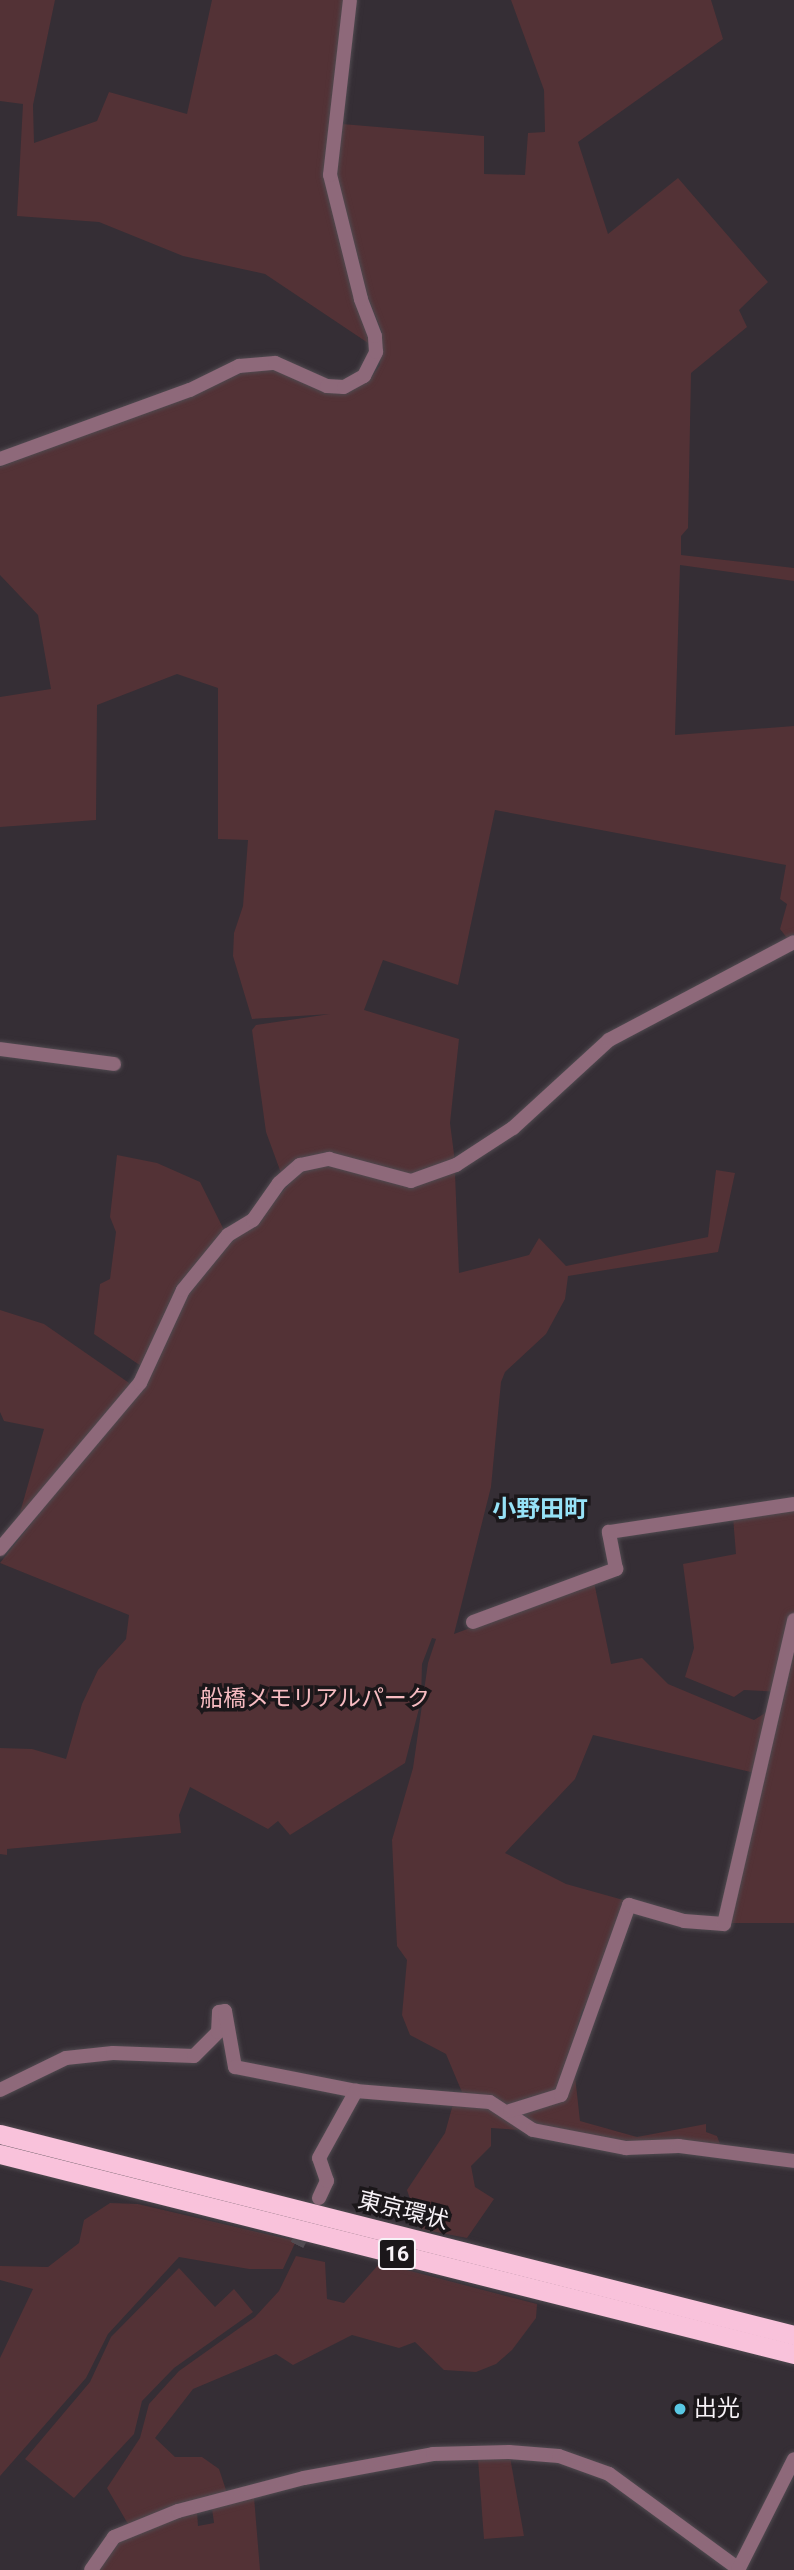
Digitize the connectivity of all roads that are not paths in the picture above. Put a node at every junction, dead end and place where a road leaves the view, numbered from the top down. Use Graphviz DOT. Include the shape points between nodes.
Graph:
graph roads {
  1 [pos="350,0"];
  2 [pos="0,460"];
  3 [pos="794,942"];
  4 [pos="0,1049"];
  5 [pos="114,1064"];
  6 [pos="794,1504"];
  7 [pos="0,1549"];
  8 [pos="794,1620"];
  9 [pos="473,1622"];
  10 [pos="0,2090"];
  11 [pos="356,2091"];
  12 [pos="510,2111"];
  13 [pos="0,2134"];
  14 [pos="0,2154"];
  15 [pos="794,2161"];
  16 [pos="319,2199"];
  17 [pos="794,2335"];
  18 [pos="794,2354"];
  19 [pos="794,2459"];
  20 [pos="738,2569"];
  21 [pos="91,2570"];
  1 -- 2 [label="street" via="330,175 361,299 375,336 376,352 364,376 344,387 327,386 275,363 239,366 190,390"];
  3 -- 7 [label="street" via="628,1027 513,1128 456,1166 411,1181 329,1159 300,1165 279,1184 253,1220 228,1235 183,1290 140,1383"];
  4 -- 5 [label="street"];
  6 -- 9 [label="street" via="609,1532 616,1569"];
  8 -- 12 [label="street" via="724,1924 684,1921 629,1905 561,2095"];
  10 -- 11 [label="street" via="66,2058 113,2053 194,2056 218,2032 219,2012 225,2011 235,2067"];
  11 -- 12 [label="street" via="481,2100"];
  11 -- 16 [label="street" via="320,2158 327,2181"];
  12 -- 15 [label="street" via="533,2130 613,2146 680,2146"];
  13 -- 17 [label="highway, 東京環状 / 16"];
  14 -- 18 [label="highway, 東京環状 / 16"];
  19 -- 20 [label="street"];
  20 -- 21 [label="street" via="609,2474 559,2456 506,2452 433,2454 304,2478 178,2511 114,2537"];
}
